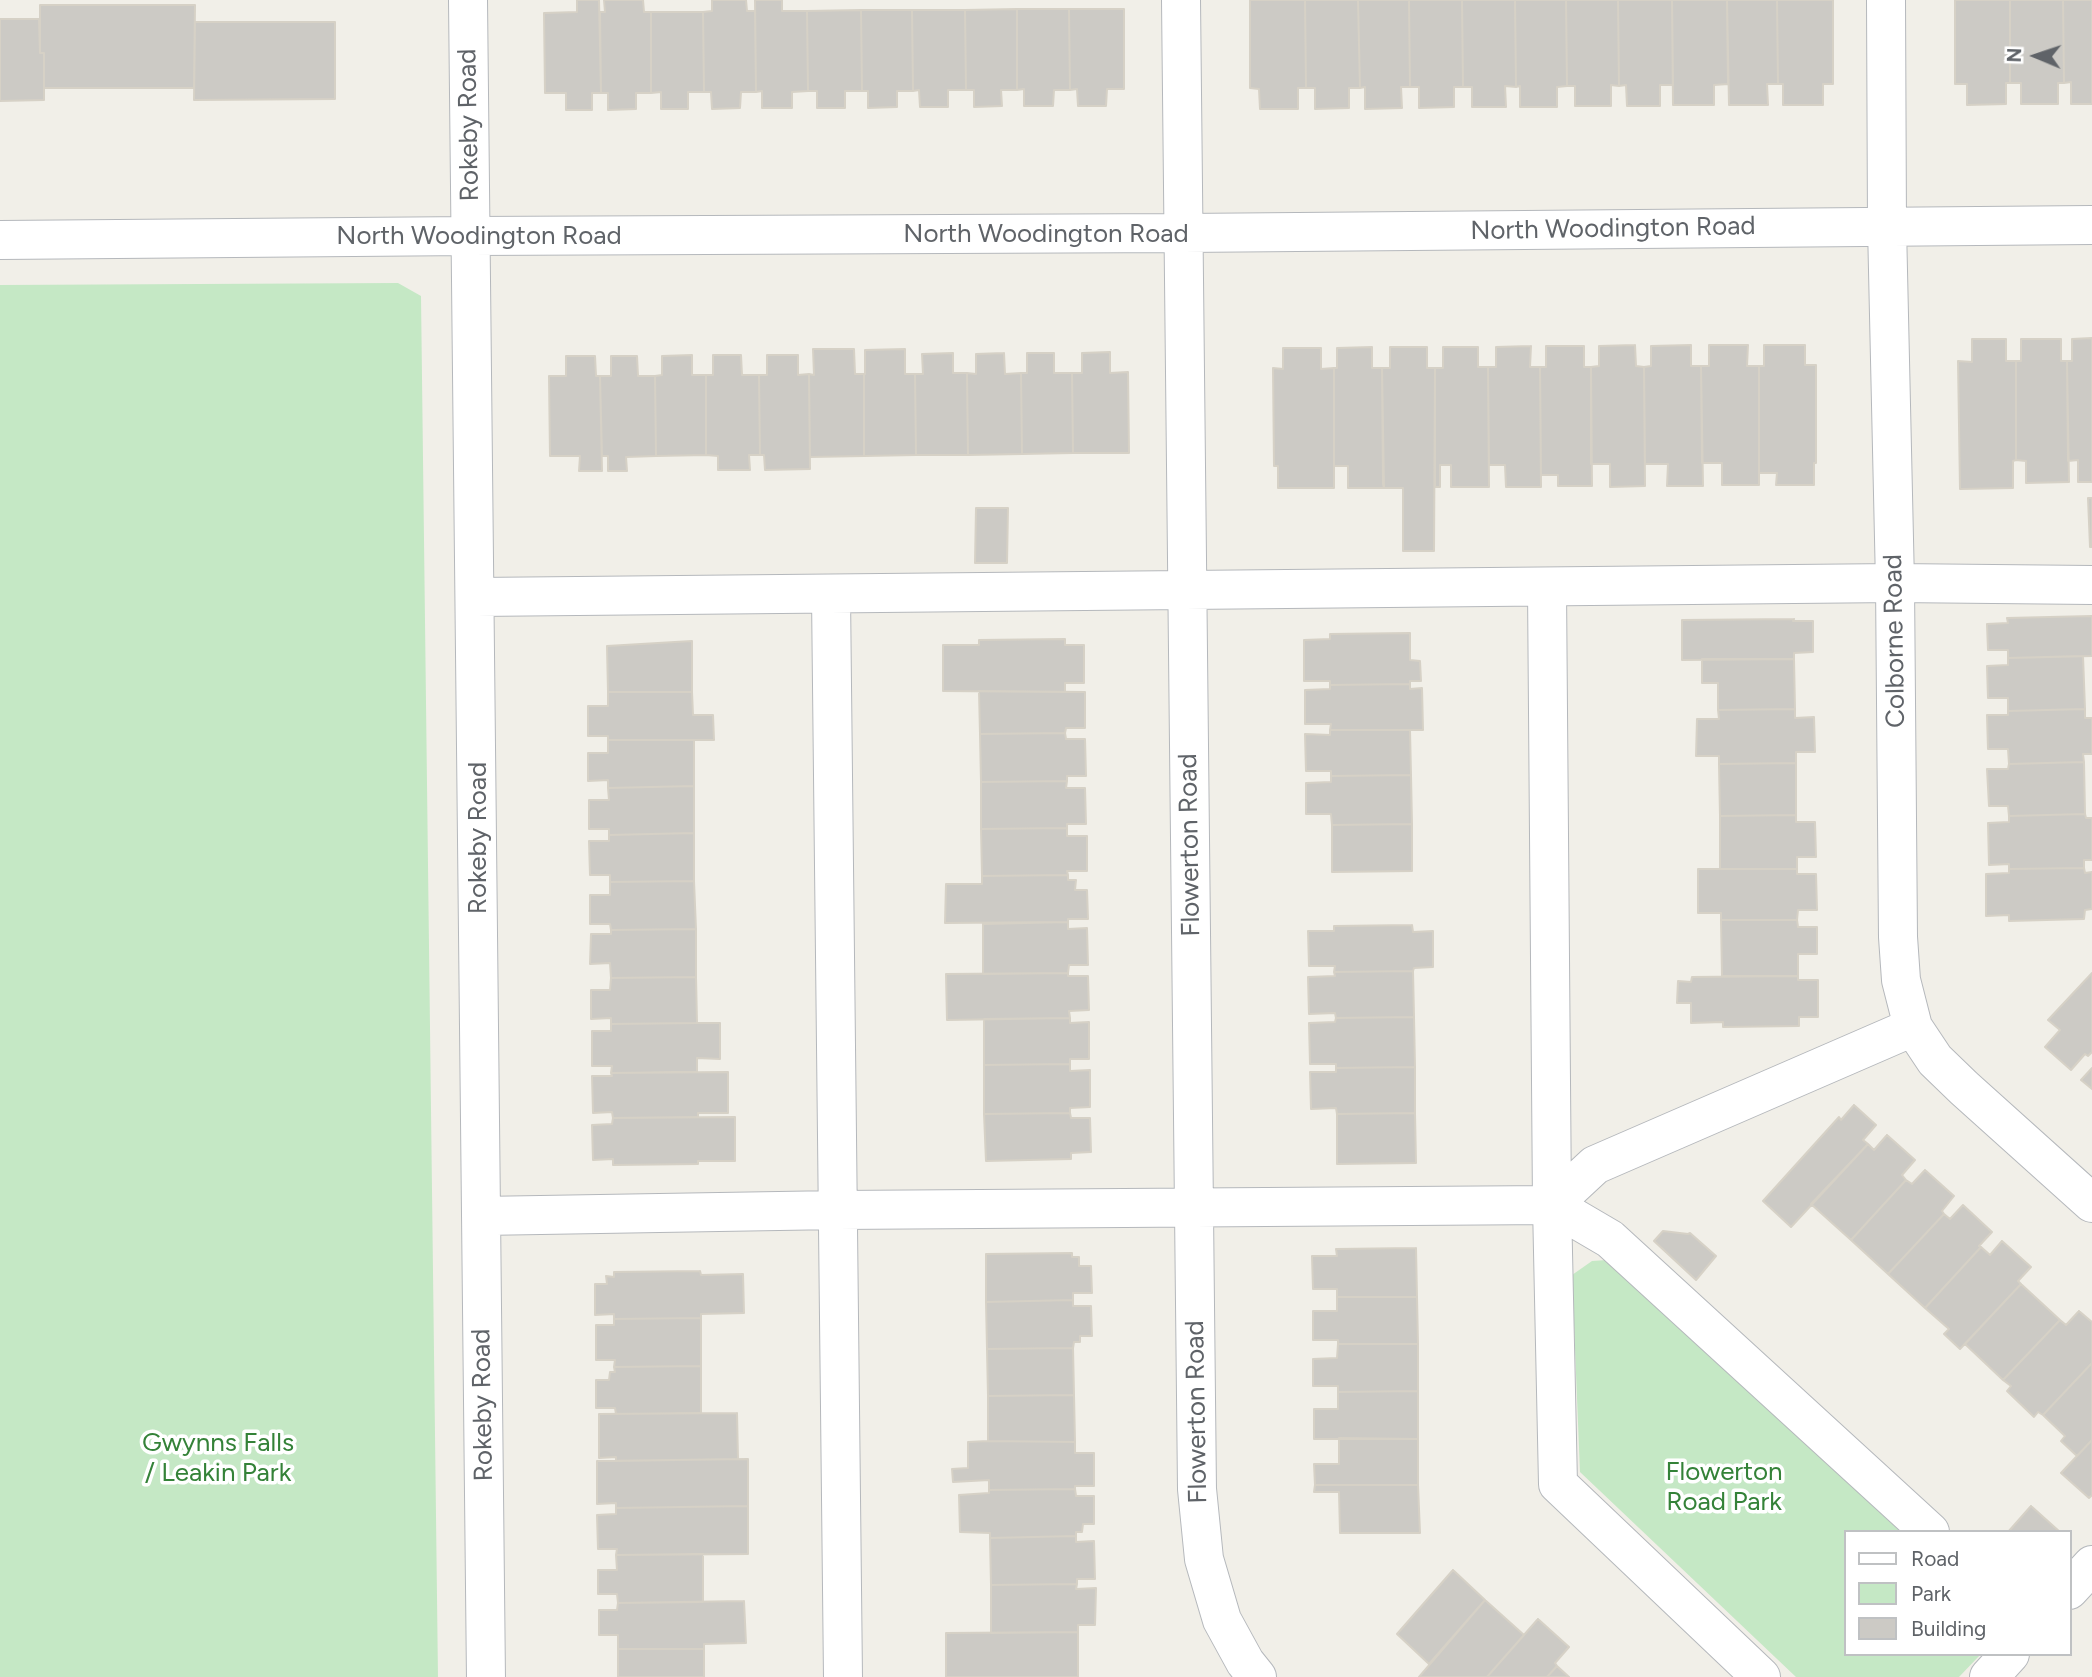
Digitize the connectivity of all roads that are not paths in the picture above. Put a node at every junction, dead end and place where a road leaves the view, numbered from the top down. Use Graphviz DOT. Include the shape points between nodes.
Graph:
graph roads {
  1 [pos="468,0"];
  2 [pos="1181,0"];
  3 [pos="1886,0"];
  4 [pos="2092,225"];
  5 [pos="1887,226"];
  6 [pos="1184,233"];
  7 [pos="470,236"];
  8 [pos="0,240"];
  9 [pos="1895,583"];
  10 [pos="2092,585"];
  11 [pos="1547,588"];
  12 [pos="1188,590"];
  13 [pos="831,595"];
  14 [pos="475,597"];
  15 [pos="1913,1027"];
  16 [pos="2092,1203"];
  17 [pos="1552,1205"];
  18 [pos="1194,1209"];
  19 [pos="838,1210"];
  20 [pos="481,1216"];
  21 [pos="1928,1530"];
  22 [pos="2092,1565"];
  23 [pos="2071,1588"];
  24 [pos="2008,1656"];
  25 [pos="486,1677"];
  26 [pos="843,1677"];
  27 [pos="1257,1677"];
  28 [pos="1761,1677"];
  29 [pos="1989,1677"];
  1 -- 7 [label="street, Rokeby Road"];
  2 -- 6 [label="street, Flowerton Road"];
  3 -- 5 [label="street, Colborne Road"];
  4 -- 5 [label="street, North Woodington Road"];
  5 -- 6 [label="street, North Woodington Road"];
  5 -- 9 [label="street, Colborne Road"];
  6 -- 7 [label="street, North Woodington Road"];
  6 -- 12 [label="street, Flowerton Road"];
  7 -- 8 [label="street, North Woodington Road"];
  7 -- 14 [label="street, Rokeby Road"];
  9 -- 10 [label="street"];
  9 -- 11 [label="street"];
  9 -- 15 [label="street, Colborne Road" via="1898,937 1901,980"];
  11 -- 12 [label="street"];
  11 -- 17 [label="street"];
  12 -- 13 [label="street"];
  12 -- 18 [label="street, Flowerton Road"];
  13 -- 14 [label="street"];
  13 -- 19 [label="street"];
  14 -- 20 [label="street, Rokeby Road"];
  15 -- 16 [label="street, Colborne Road" via="1954,1079"];
  15 -- 17 [label="street" via="1595,1165"];
  17 -- 18 [label="street"];
  17 -- 21 [label="street" via="1610,1239"];
  17 -- 28 [label="street" via="1558,1484"];
  18 -- 19 [label="street"];
  18 -- 27 [label="street, Flowerton Road" via="1197,1489 1204,1559 1222,1620"];
  19 -- 20 [label="street"];
  19 -- 26 [label="street"];
  20 -- 25 [label="street, Rokeby Road"];
  22 -- 23 [label="street"];
  24 -- 29 [label="street"];
}
